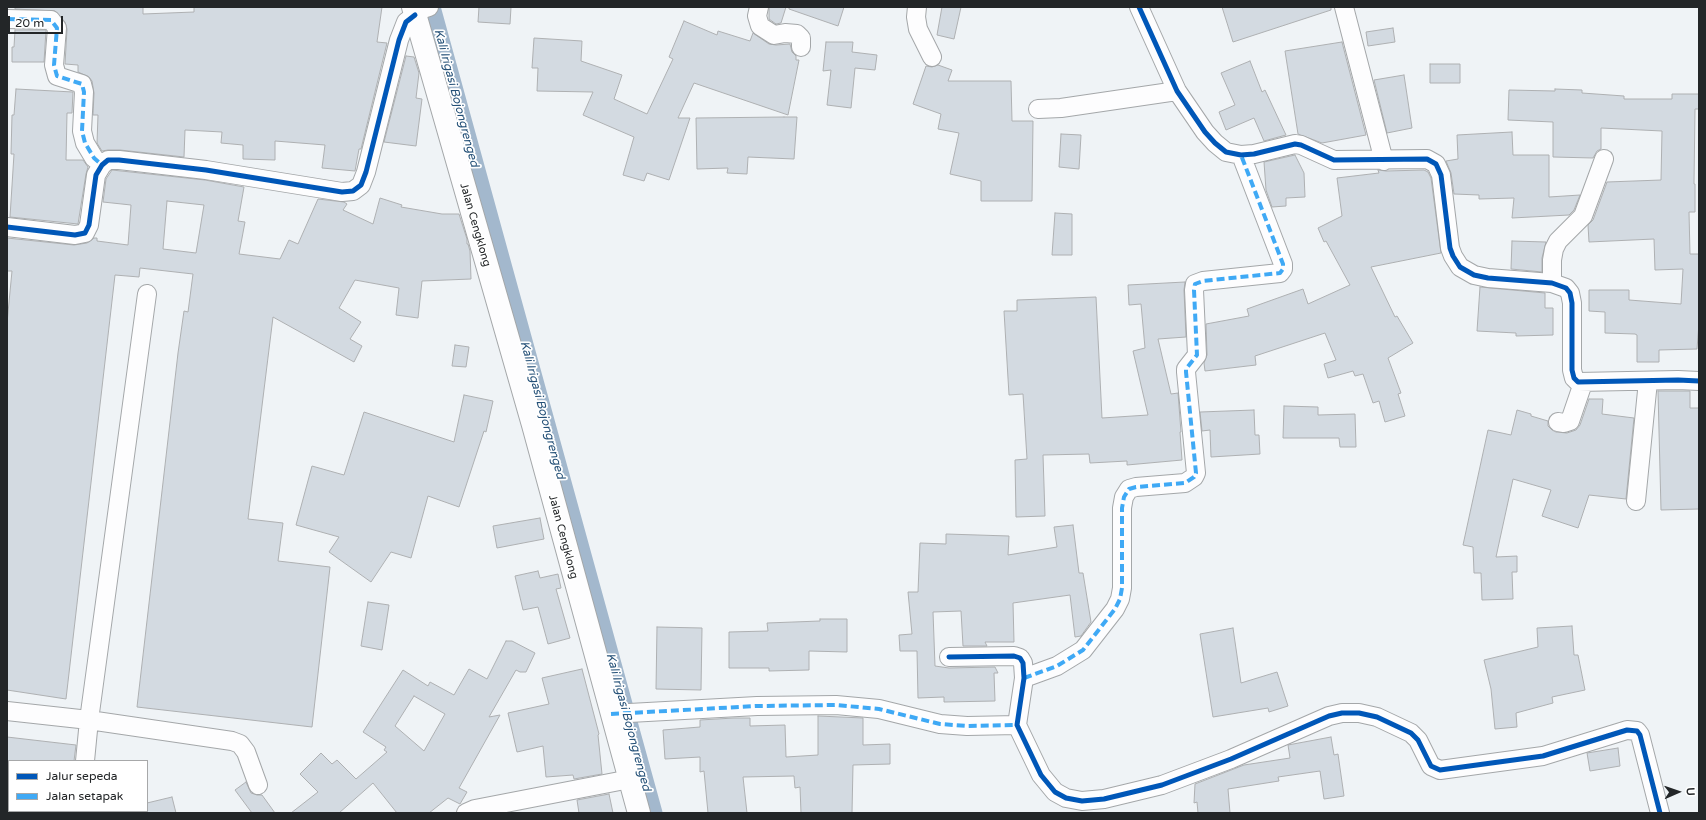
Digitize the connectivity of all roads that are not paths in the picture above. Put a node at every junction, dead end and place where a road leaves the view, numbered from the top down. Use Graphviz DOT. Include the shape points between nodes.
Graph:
graph roads {
  1 [pos="759,7"];
  2 [pos="917,7"];
  3 [pos="1139,7"];
  4 [pos="1344,7"];
  5 [pos="420,9"];
  6 [pos="7,19"];
  7 [pos="801,47"];
  8 [pos="932,57"];
  9 [pos="1177,91"];
  10 [pos="1038,109"];
  11 [pos="1241,155"];
  12 [pos="1604,159"];
  13 [pos="1384,161"];
  14 [pos="102,165"];
  15 [pos="7,227"];
  16 [pos="1552,283"];
  17 [pos="147,294"];
  18 [pos="1648,381"];
  19 [pos="1699,381"];
  20 [pos="1583,383"];
  21 [pos="1558,422"];
  22 [pos="1636,501"];
  23 [pos="949,657"];
  24 [pos="1024,678"];
  25 [pos="7,711"];
  26 [pos="617,713"];
  27 [pos="89,720"];
  28 [pos="1017,725"];
  29 [pos="85,760"];
  30 [pos="630,779"];
  31 [pos="258,785"];
  32 [pos="466,813"];
  33 [pos="639,813"];
  34 [pos="1660,813"];
  1 -- 7 [label="street" via="757,16 760,26 774,35 797,34 801,38"];
  2 -- 8 [label="street" via="918,29"];
  3 -- 9 [label="street"];
  4 -- 13 [label="street"];
  5 -- 14 [label="street" via="406,22 399,40 366,172 361,185 353,190 342,192 206,170 119,160 108,160"];
  5 -- 26 [label="main road, Jalan Cengklong" via="533,425"];
  6 -- 14 [label="street" via="51,20 57,28 54,65 57,76 82,84 82,131 94,158"];
  9 -- 10 [label="street"];
  9 -- 11 [label="street" via="1197,122 1215,143 1226,152"];
  11 -- 13 [label="street" via="1295,144 1334,160"];
  11 -- 24 [label="street" via="1283,269 1280,273 1195,284 1197,355 1186,370 1196,472 1194,477 1186,483 1129,489 1122,508 1122,588 1115,609 1083,650 1057,666"];
  12 -- 16 [label="street" via="1583,216 1558,240 1554,249"];
  13 -- 16 [label="street" via="1427,160 1436,164 1442,180 1452,256 1466,272 1488,278"];
  14 -- 15 [label="street" via="96,175 89,225 85,233 75,235"];
  16 -- 20 [label="street" via="1566,288 1570,293 1572,370 1574,378"];
  17 -- 27 [label="street"];
  18 -- 19 [label="street"];
  18 -- 20 [label="street"];
  18 -- 22 [label="street"];
  20 -- 21 [label="street" via="1570,420"];
  23 -- 24 [label="street" via="1014,656 1020,658 1023,663"];
  24 -- 28 [label="street"];
  25 -- 27 [label="street"];
  26 -- 28 [label="street" via="836,705 879,709 940,724"];
  26 -- 30 [label="main road, Jalan Cengklong"];
  27 -- 29 [label="street"];
  27 -- 31 [label="street" via="240,744 246,752"];
  28 -- 34 [label="street" via="1041,775 1055,792 1066,798 1082,801 1104,799 1162,785 1231,759 1329,716 1342,713 1377,717 1411,733 1418,740 1431,766 1440,770 1543,756 1632,729 1640,735"];
  30 -- 32 [label="street" via="475,809"];
  30 -- 33 [label="main road, Jalan Cengklong"];
}
